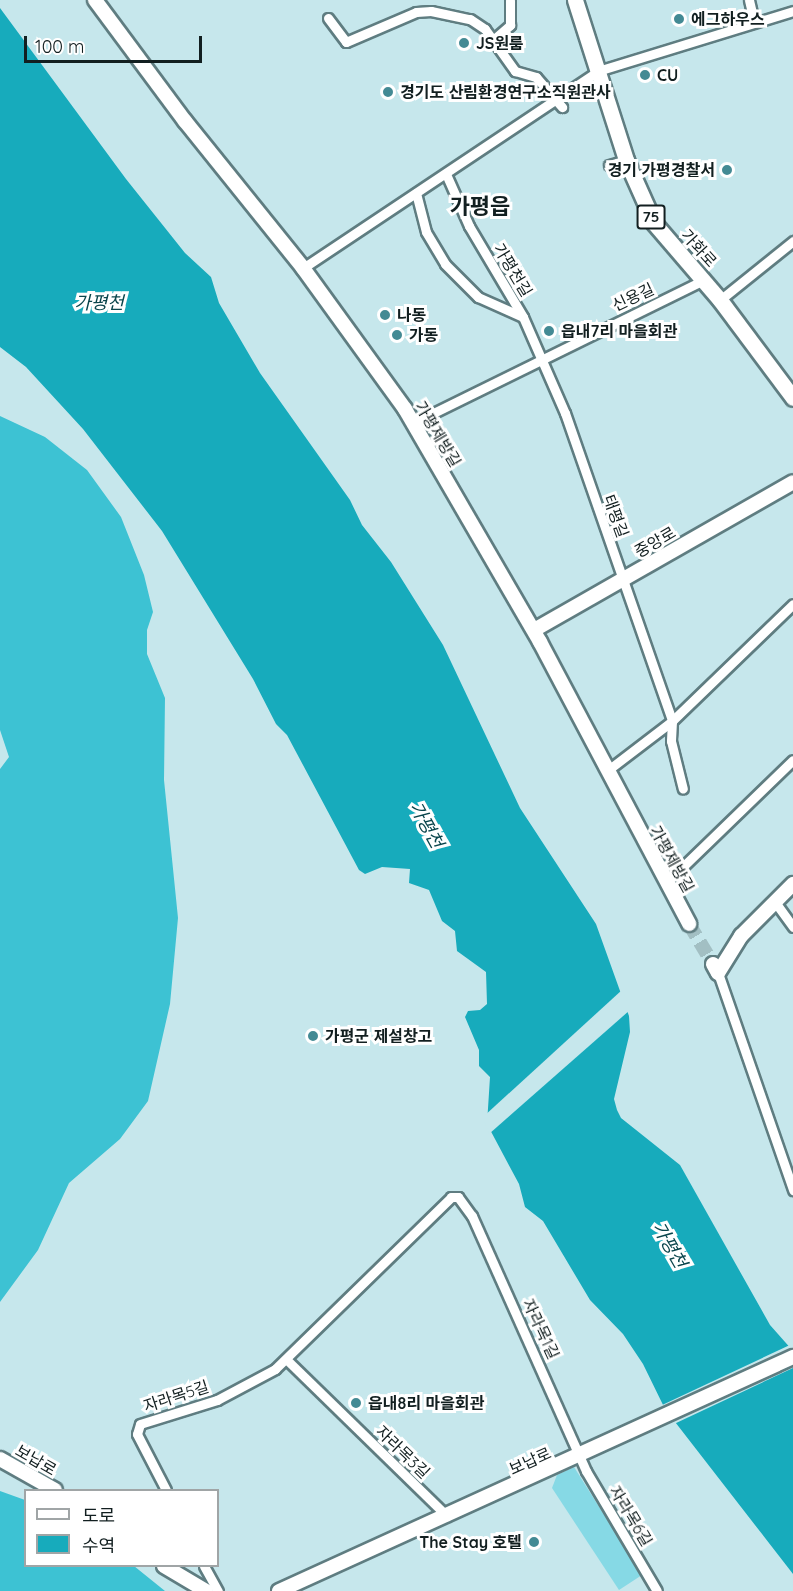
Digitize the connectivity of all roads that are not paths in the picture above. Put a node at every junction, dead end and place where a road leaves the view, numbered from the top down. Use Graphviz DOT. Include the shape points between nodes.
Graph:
graph roads {
  1 [pos="95,0"];
  2 [pos="510,0"];
  3 [pos="575,0"];
  4 [pos="749,0"];
  5 [pos="793,11"];
  6 [pos="328,18"];
  7 [pos="754,22"];
  8 [pos="493,40"];
  9 [pos="597,71"];
  10 [pos="559,104"];
  11 [pos="626,160"];
  12 [pos="609,165"];
  13 [pos="446,174"];
  14 [pos="416,193"];
  15 [pos="793,241"];
  16 [pos="303,268"];
  17 [pos="704,280"];
  18 [pos="720,300"];
  19 [pos="524,317"];
  20 [pos="542,357"];
  21 [pos="793,398"];
  22 [pos="413,423"];
  23 [pos="793,482"];
  24 [pos="622,580"];
  25 [pos="793,604"];
  26 [pos="534,630"];
  27 [pos="672,721"];
  28 [pos="793,760"];
  29 [pos="608,770"];
  30 [pos="683,789"];
  31 [pos="667,882"];
  32 [pos="793,884"];
  33 [pos="775,902"];
  34 [pos="689,924"];
  35 [pos="793,927"];
  36 [pos="716,968"];
  37 [pos="793,1190"];
  38 [pos="793,1357"];
  39 [pos="286,1359"];
  40 [pos="579,1457"];
  41 [pos="0,1459"];
  42 [pos="52,1489"];
  43 [pos="165,1489"];
  44 [pos="447,1516"];
  45 [pos="166,1567"];
  46 [pos="205,1567"];
  47 [pos="206,1591"];
  48 [pos="218,1591"];
  49 [pos="279,1591"];
  50 [pos="657,1591"];
  1 -- 16 [label="street, 가평제방길" via="185,121"];
  2 -- 8 [label="street" via="510,25"];
  3 -- 9 [label="main road, 가화로 / 75"];
  4 -- 7 [label="street"];
  5 -- 7 [label="street"];
  6 -- 8 [label="street" via="343,41 404,15 431,11 478,23"];
  7 -- 9 [label="street"];
  8 -- 10 [label="street" via="515,71 536,77"];
  9 -- 10 [label="street"];
  9 -- 11 [label="main road, 가화로 / 75"];
  10 -- 13 [label="street"];
  11 -- 12 [label="street"];
  11 -- 17 [label="main road, 가화로 / 75" via="654,223"];
  13 -- 14 [label="street"];
  13 -- 19 [label="street, 가평천길" via="469,226"];
  14 -- 16 [label="street"];
  14 -- 19 [label="street" via="426,232 455,276 490,305"];
  15 -- 18 [label="street"];
  16 -- 22 [label="street, 가평제방길"];
  17 -- 18 [label="main road, 가화로 / 75"];
  17 -- 20 [label="street, 신용길"];
  18 -- 21 [label="main road, 가화로 / 75"];
  19 -- 20 [label="street"];
  20 -- 22 [label="street, 신용길"];
  20 -- 24 [label="street, 태평길"];
  22 -- 26 [label="street, 가평제방길"];
  23 -- 24 [label="street, 중앙로"];
  24 -- 26 [label="street, 중앙로"];
  24 -- 27 [label="street, 태평길"];
  25 -- 27 [label="street"];
  26 -- 29 [label="street, 가평제방길"];
  27 -- 29 [label="street"];
  27 -- 30 [label="street, 태평길" via="671,741"];
  28 -- 31 [label="street"];
  29 -- 31 [label="street, 가평제방길"];
  31 -- 34 [label="street, 가평제방길"];
  32 -- 33 [label="street"];
  33 -- 35 [label="street"];
  33 -- 36 [label="street"];
  36 -- 37 [label="street"];
  38 -- 40 [label="street, 보납로"];
  39 -- 40 [label="street, 자라목1길" via="451,1197 460,1198 472,1216"];
  39 -- 43 [label="street, 자라목5길" via="261,1378 217,1400 137,1426 137,1434"];
  39 -- 44 [label="street, 자라목3길"];
  40 -- 44 [label="street, 보납로"];
  40 -- 50 [label="street, 자라목6길"];
  41 -- 42 [label="street, 보납로"];
  44 -- 49 [label="street, 보납로"];
  45 -- 47 [label="street"];
  46 -- 48 [label="street"];
}
